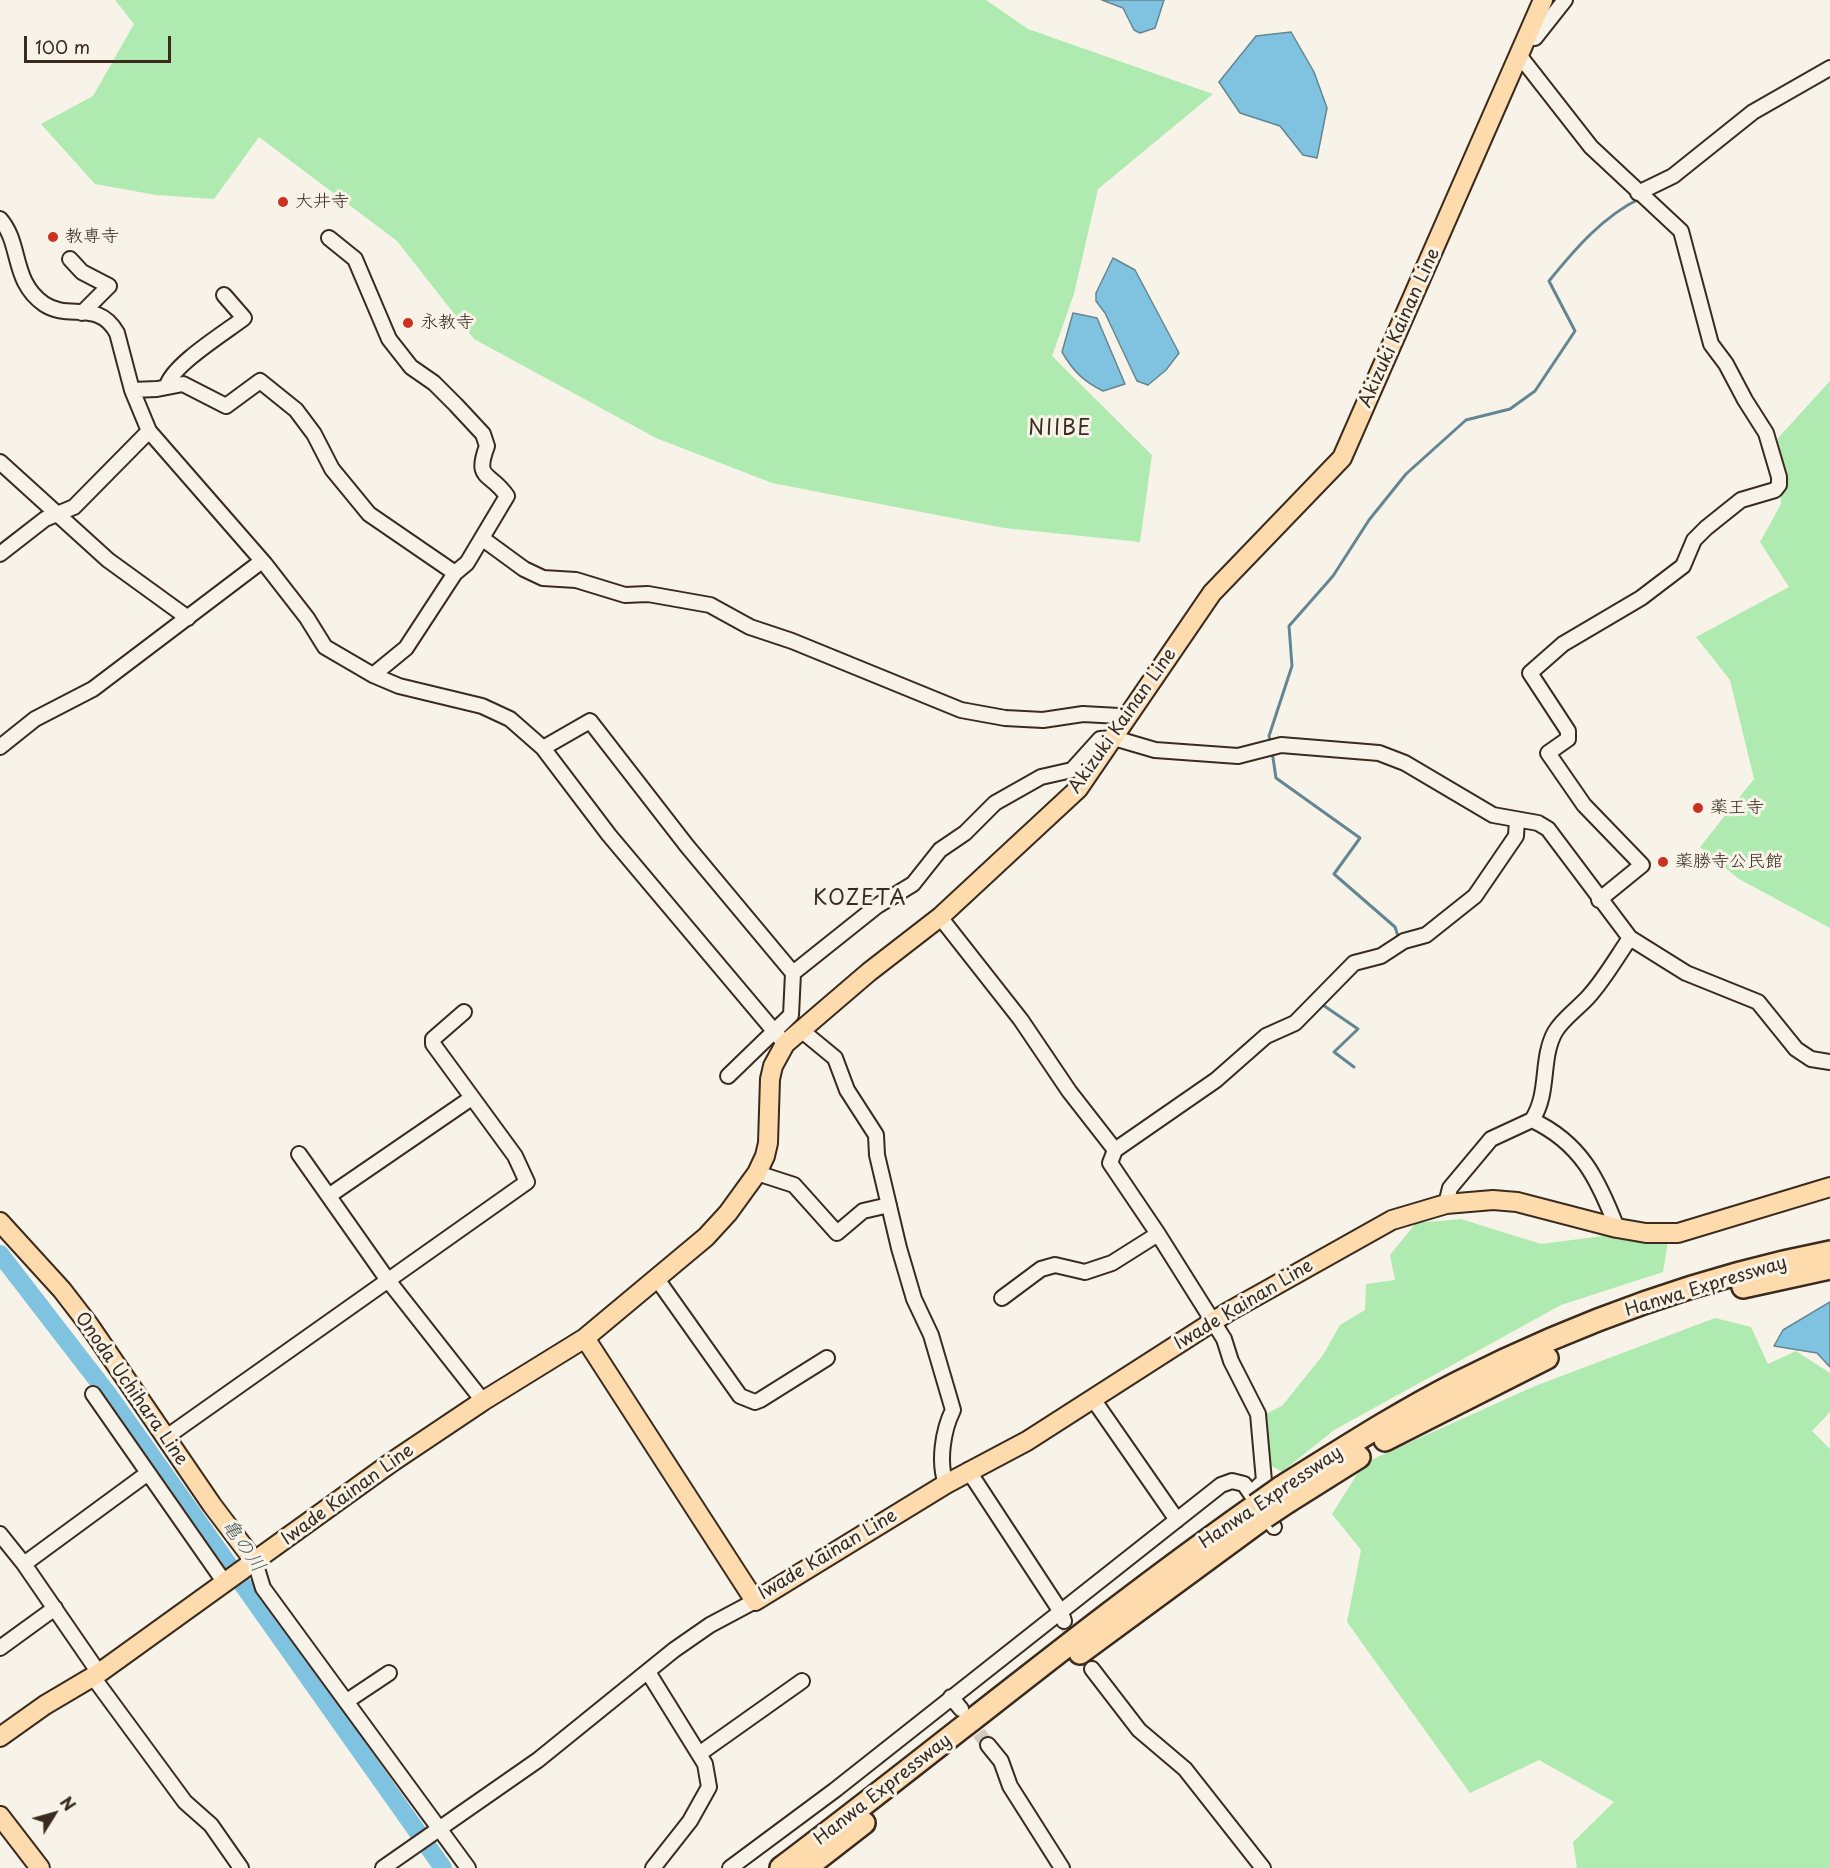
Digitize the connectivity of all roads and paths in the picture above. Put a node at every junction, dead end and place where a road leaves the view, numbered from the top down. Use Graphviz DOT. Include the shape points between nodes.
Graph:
graph roads {
  1 [pos="1543,0"];
  2 [pos="1565,0"];
  3 [pos="1526,38"];
  4 [pos="1519,55"];
  5 [pos="1830,68"];
  6 [pos="1638,193"];
  7 [pos="0,219"];
  8 [pos="329,238"];
  9 [pos="70,259"];
  10 [pos="224,295"];
  11 [pos="82,313"];
  12 [pos="167,386"];
  13 [pos="132,390"];
  14 [pos="149,431"];
  15 [pos="0,462"];
  16 [pos="59,515"];
  17 [pos="483,539"];
  18 [pos="0,554"];
  19 [pos="262,561"];
  20 [pos="455,573"];
  21 [pos="188,618"];
  22 [pos="373,675"];
  23 [pos="1126,720"];
  24 [pos="1114,738"];
  25 [pos="0,747"];
  26 [pos="543,748"];
  27 [pos="1518,820"];
  28 [pos="1599,900"];
  29 [pos="940,917"];
  30 [pos="1630,938"];
  31 [pos="793,973"];
  32 [pos="464,1012"];
  33 [pos="801,1030"];
  34 [pos="780,1038"];
  35 [pos="1830,1062"];
  36 [pos="728,1076"];
  37 [pos="470,1099"];
  38 [pos="1532,1120"];
  39 [pos="1115,1150"];
  40 [pos="299,1154"];
  41 [pos="757,1173"];
  42 [pos="1830,1187"];
  43 [pos="330,1195"];
  44 [pos="1446,1204"];
  45 [pos="889,1205"];
  46 [pos="0,1222"];
  47 [pos="1617,1228"];
  48 [pos="1158,1234"];
  49 [pos="1830,1252"];
  50 [pos="1830,1268"];
  51 [pos="387,1279"];
  52 [pos="657,1279"];
  53 [pos="1002,1298"];
  54 [pos="1214,1321"];
  55 [pos="585,1338"];
  56 [pos="827,1358"];
  57 [pos="93,1394"];
  58 [pos="1093,1399"];
  59 [pos="483,1401"];
  60 [pos="165,1438"];
  61 [pos="968,1470"];
  62 [pos="148,1473"];
  63 [pos="946,1484"];
  64 [pos="1285,1494"];
  65 [pos="1262,1510"];
  66 [pos="1177,1520"];
  67 [pos="0,1534"];
  68 [pos="24,1564"];
  69 [pos="251,1564"];
  70 [pos="227,1581"];
  71 [pos="754,1601"];
  72 [pos="55,1608"];
  73 [pos="1063,1617"];
  74 [pos="0,1648"];
  75 [pos="1092,1669"];
  76 [pos="648,1672"];
  77 [pos="390,1673"];
  78 [pos="96,1675"];
  79 [pos="802,1681"];
  80 [pos="951,1697"];
  81 [pos="347,1701"];
  82 [pos="961,1710"];
  83 [pos="0,1737"];
  84 [pos="988,1745"];
  85 [pos="699,1754"];
  86 [pos="0,1816"];
  87 [pos="439,1827"];
  88 [pos="40,1868"];
  89 [pos="241,1868"];
  90 [pos="383,1868"];
  91 [pos="468,1868"];
  92 [pos="653,1868"];
  93 [pos="730,1868"];
  94 [pos="781,1868"];
  95 [pos="806,1868"];
  96 [pos="1062,1868"];
  97 [pos="1263,1868"];
  1 -- 3 [label="main road, Akizuki Kainan Line"];
  2 -- 3 [label="street" via="1535,38"];
  3 -- 4 [label="main road, Akizuki Kainan Line"];
  4 -- 6 [label="street" via="1572,125"];
  4 -- 23 [label="main road, Akizuki Kainan Line" via="1342,458 1212,593"];
  5 -- 6 [label="street" via="1753,112 1673,176"];
  6 -- 28 [label="street" via="1681,231 1711,344 1766,433 1779,485 1775,490 1741,500 1694,540 1683,566 1641,598 1563,644 1530,673 1568,731 1568,739 1548,753 1584,805 1642,865"];
  7 -- 11 [label="street" via="28,290 46,306"];
  8 -- 17 [label="street" via="355,259 389,339 411,367 434,383 483,434 487,446 480,464 482,470 507,496"];
  9 -- 11 [label="street" via="82,272 109,286"];
  10 -- 12 [label="street" via="244,318 184,363"];
  11 -- 13 [label="street" via="102,315 110,321 117,333"];
  12 -- 13 [label="street"];
  12 -- 20 [label="street" via="183,384 226,406 260,381 296,410 332,469 369,514"];
  13 -- 14 [label="street"];
  14 -- 16 [label="street" via="74,507"];
  14 -- 19 [label="street"];
  15 -- 16 [label="street"];
  16 -- 18 [label="street" via="45,519"];
  16 -- 21 [label="street" via="108,560"];
  17 -- 20 [label="street"];
  17 -- 23 [label="street" via="543,578 576,580 625,595 648,594 710,605 750,627 961,710 1005,718 1043,720 1083,714"];
  19 -- 21 [label="street"];
  19 -- 22 [label="street" via="325,647"];
  20 -- 22 [label="street" via="406,648"];
  21 -- 25 [label="street" via="93,689 35,719"];
  22 -- 26 [label="street" via="399,686 482,706 510,719"];
  23 -- 24 [label="main road, Akizuki Kainan Line"];
  24 -- 27 [label="street" via="1155,750 1238,756 1281,745 1379,753 1405,763 1493,815"];
  24 -- 29 [label="main road, Akizuki Kainan Line" via="1078,789"];
  24 -- 31 [label="street" via="1094,743 1081,764 1072,770 1041,777 995,803 965,833 940,850 913,884 877,906"];
  26 -- 31 [label="street" via="590,721"];
  26 -- 34 [label="street" via="609,835"];
  27 -- 28 [label="street" via="1538,823 1548,830"];
  27 -- 39 [label="street" via="1516,836 1475,896 1426,936 1404,941 1381,956 1354,963 1295,1023 1266,1036 1216,1080"];
  28 -- 30 [label="street"];
  29 -- 33 [label="main road, Akizuki Kainan Line"];
  29 -- 39 [label="street"];
  30 -- 35 [label="street" via="1686,973 1758,1002 1796,1049 1811,1059"];
  30 -- 38 [label="street" via="1591,994 1556,1030 1550,1046 1545,1091"];
  31 -- 34 [label="street" via="791,1015"];
  32 -- 37 [label="street" via="433,1044"];
  33 -- 34 [label="main road, Akizuki Kainan Line"];
  33 -- 45 [label="street" via="835,1058 847,1090 876,1135"];
  34 -- 36 [label="street"];
  34 -- 41 [label="main road, Akizuki Kainan Line" via="770,1079 768,1143"];
  37 -- 43 [label="street"];
  37 -- 51 [label="street" via="514,1156 527,1182"];
  38 -- 44 [label="street" via="1491,1139 1450,1188"];
  38 -- 47 [label="street" via="1567,1140 1594,1176"];
  39 -- 48 [label="street" via="1110,1163"];
  40 -- 43 [label="street"];
  41 -- 45 [label="street" via="794,1185 837,1233 863,1211"];
  41 -- 52 [label="main road, Akizuki Kainan Line" via="706,1237"];
  42 -- 47 [label="main road, Iwade Kainan Line" via="1678,1233"];
  43 -- 51 [label="street"];
  44 -- 47 [label="main road, Iwade Kainan Line" via="1517,1202"];
  44 -- 54 [label="main road, Iwade Kainan Line" via="1392,1220"];
  45 -- 63 [label="street" via="914,1299 931,1335 953,1410 944,1436"];
  46 -- 60 [label="main road, Onoda Uchihara Line" via="76,1308"];
  48 -- 53 [label="street" via="1112,1263 1085,1272 1055,1265 1041,1269"];
  48 -- 54 [label="street"];
  49 -- 64 [label="highway, Hanwa Expressway" via="1702,1285 1549,1341 1457,1383 1398,1416"];
  50 -- 64 [label="highway, Hanwa Expressway" via="1741,1288 1637,1320 1554,1354"];
  51 -- 59 [label="street"];
  51 -- 60 [label="street"];
  52 -- 55 [label="main road, Akizuki Kainan Line"];
  52 -- 56 [label="street" via="740,1396 760,1400"];
  54 -- 58 [label="main road, Iwade Kainan Line"];
  54 -- 65 [label="street" via="1260,1424"];
  55 -- 59 [label="main road, Iwade Kainan Line"];
  55 -- 71 [label="main road, Iwade Kainan Line"];
  57 -- 62 [label="street"];
  58 -- 61 [label="main road, Iwade Kainan Line" via="1027,1441"];
  58 -- 66 [label="street"];
  59 -- 69 [label="main road, Iwade Kainan Line"];
  60 -- 69 [label="main road, Onoda Uchihara Line"];
  61 -- 63 [label="main road, Iwade Kainan Line"];
  61 -- 73 [label="street"];
  62 -- 68 [label="street"];
  62 -- 70 [label="street"];
  63 -- 71 [label="main road, Iwade Kainan Line"];
  64 -- 65 [label="highway, Hanwa Expressway, bridge"];
  65 -- 66 [label="street" via="1244,1484 1232,1481 1221,1485"];
  65 -- 94 [label="highway, Hanwa Expressway" via="1147,1582"];
  65 -- 95 [label="highway, Hanwa Expressway"];
  66 -- 73 [label="street"];
  67 -- 68 [label="street"];
  68 -- 72 [label="street"];
  69 -- 70 [label="main road, Iwade Kainan Line"];
  69 -- 81 [label="street" via="263,1588"];
  70 -- 78 [label="main road, Iwade Kainan Line"];
  71 -- 76 [label="street" via="710,1625"];
  72 -- 74 [label="street"];
  72 -- 78 [label="street"];
  73 -- 80 [label="street"];
  75 -- 97 [label="street" via="1139,1730 1185,1769"];
  76 -- 85 [label="street"];
  76 -- 87 [label="street" via="538,1760"];
  77 -- 81 [label="street"];
  78 -- 83 [label="main road, Iwade Kainan Line"];
  78 -- 89 [label="street" via="185,1802 211,1825"];
  79 -- 85 [label="street"];
  80 -- 82 [label="street"];
  80 -- 93 [label="street"];
  81 -- 87 [label="street"];
  84 -- 96 [label="street"];
  85 -- 92 [label="street" via="709,1787 690,1821"];
  86 -- 88 [label="main road"];
  87 -- 90 [label="street"];
  87 -- 91 [label="street"];
}
